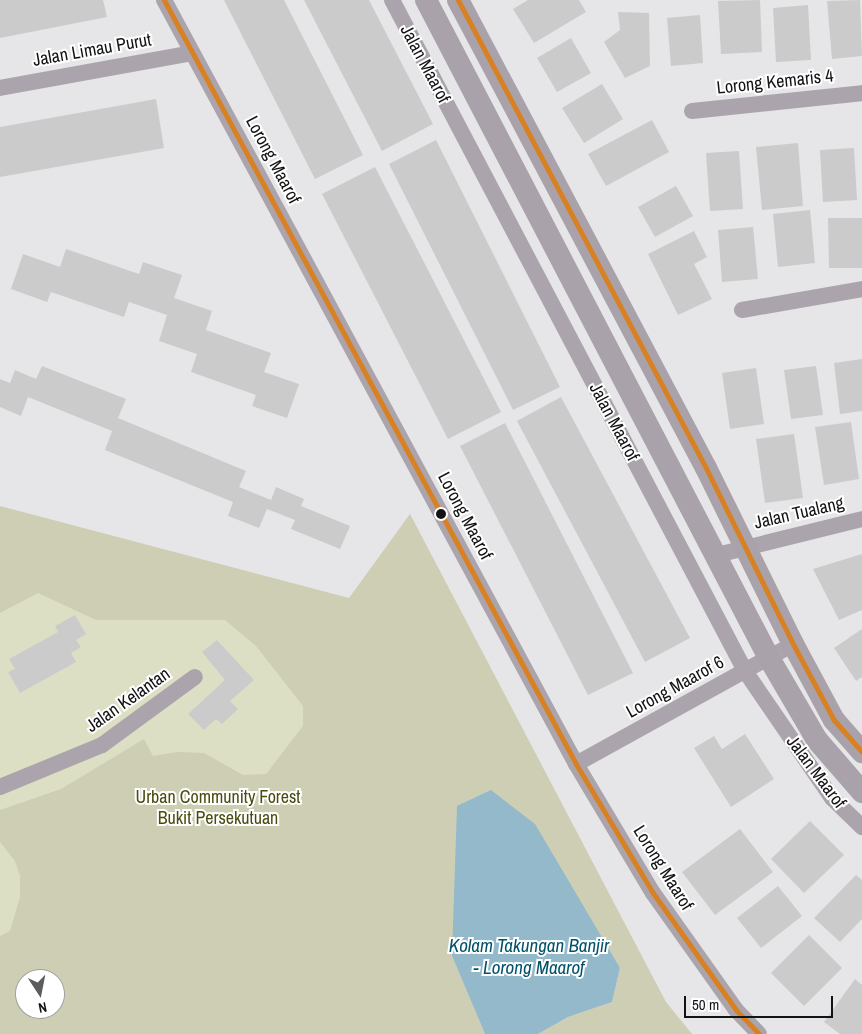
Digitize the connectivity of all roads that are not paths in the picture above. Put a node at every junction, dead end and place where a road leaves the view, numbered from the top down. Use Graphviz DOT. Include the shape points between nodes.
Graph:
graph roads {
  1 [pos="164,0"];
  2 [pos="392,0"];
  3 [pos="426,0"];
  4 [pos="458,0"];
  5 [pos="192,53"];
  6 [pos="0,88"];
  7 [pos="862,93"];
  8 [pos="692,111"];
  9 [pos="862,289"];
  10 [pos="742,310"];
  11 [pos="862,519"];
  12 [pos="746,546"];
  13 [pos="717,555"];
  14 [pos="794,644"];
  15 [pos="769,658"];
  16 [pos="744,671"];
  17 [pos="195,677"];
  18 [pos="862,752"];
  19 [pos="576,764"];
  20 [pos="0,787"];
  21 [pos="862,792"];
  22 [pos="862,827"];
  23 [pos="759,1034"];
  1 -- 5 [label="street, Lorong Maarof"];
  2 -- 16 [label="street, Jalan Maarof"];
  3 -- 13 [label="main road, Jalan Maarof"];
  4 -- 12 [label="main road"];
  5 -- 6 [label="street, Jalan Limau Purut"];
  5 -- 19 [label="street, Lorong Maarof"];
  7 -- 8 [label="street, Lorong Kemaris 4"];
  9 -- 10 [label="street"];
  11 -- 12 [label="street, Jalan Tualang"];
  12 -- 13 [label="street, Jalan Tualang"];
  12 -- 14 [label="main road"];
  13 -- 15 [label="main road, Jalan Maarof"];
  14 -- 15 [label="street, Lorong Maarof 6"];
  14 -- 18 [label="main road" via="834,720"];
  15 -- 16 [label="street, Lorong Maarof 6"];
  15 -- 21 [label="main road, Jalan Maarof" via="817,740"];
  16 -- 19 [label="street, Lorong Maarof 6"];
  16 -- 22 [label="street, Jalan Maarof" via="832,798"];
  17 -- 20 [label="street, Jalan Kelantan" via="102,745"];
  19 -- 23 [label="street, Lorong Maarof" via="653,893 736,1010"];
}
